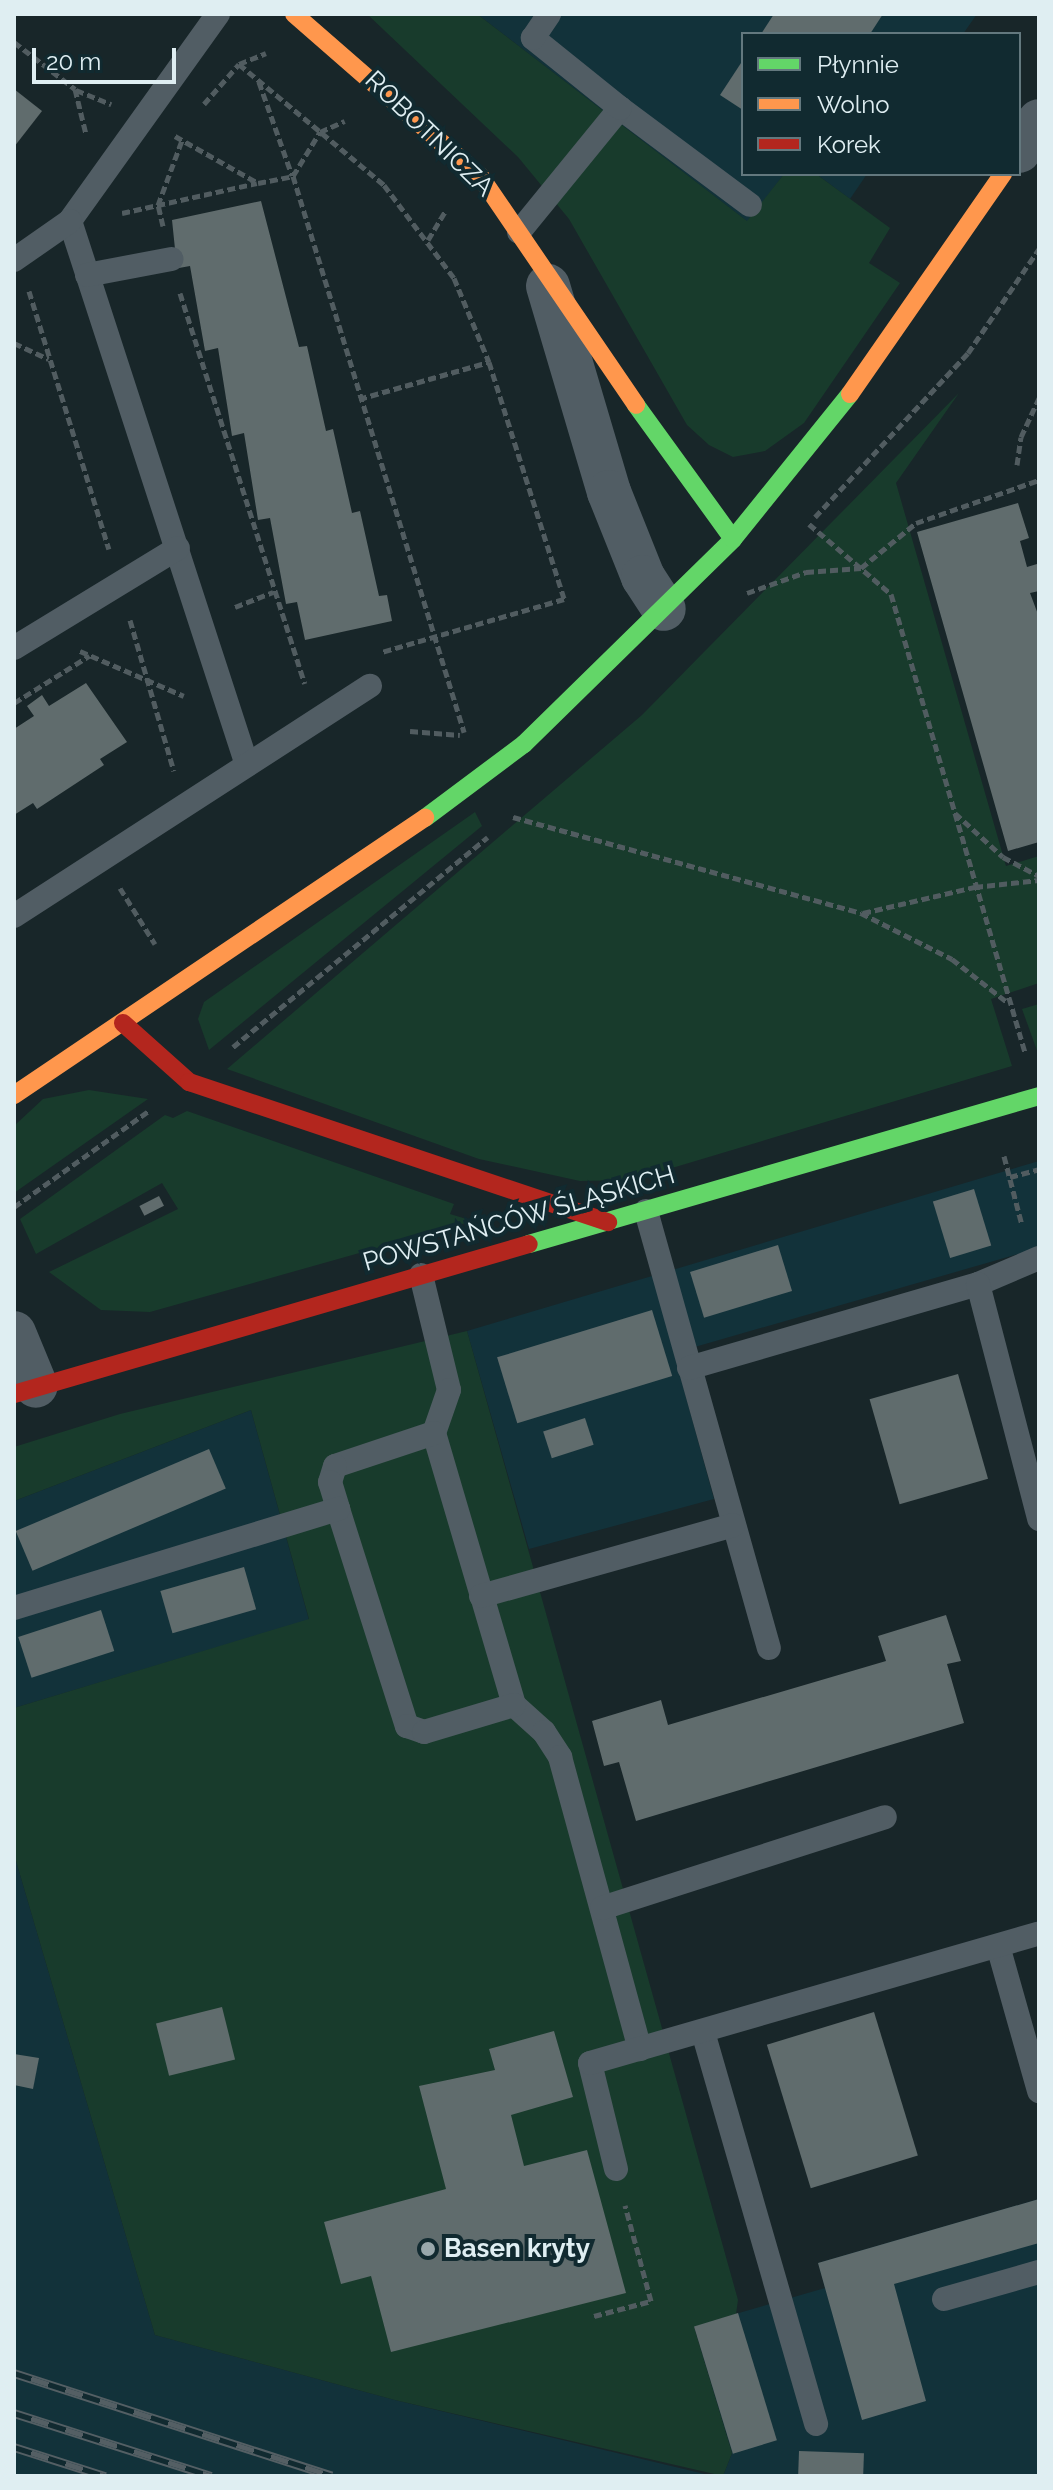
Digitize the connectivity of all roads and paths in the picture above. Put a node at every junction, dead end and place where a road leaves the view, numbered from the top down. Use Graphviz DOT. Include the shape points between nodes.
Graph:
graph roads {
  1 [pos="218,14"];
  2 [pos="294,14"];
  3 [pos="335,14"];
  4 [pos="549,14"];
  5 [pos="320,35"];
  6 [pos="14,42"];
  7 [pos="273,50"];
  8 [pos="239,64"];
  9 [pos="259,81"];
  10 [pos="75,89"];
  11 [pos="115,106"];
  12 [pos="620,108"];
  13 [pos="196,112"];
  14 [pos="1039,121"];
  15 [pos="186,124"];
  16 [pos="320,132"];
  17 [pos="175,136"];
  18 [pos="182,140"];
  19 [pos="89,142"];
  20 [pos="166,147"];
  21 [pos="1021,148"];
  22 [pos="293,176"];
  23 [pos="1002,176"];
  24 [pos="258,183"];
  25 [pos="450,203"];
  26 [pos="120,205"];
  27 [pos="158,205"];
  28 [pos="750,205"];
  29 [pos="70,221"];
  30 [pos="519,232"];
  31 [pos="428,240"];
  32 [pos="172,259"];
  33 [pos="14,260"];
  34 [pos="543,272"];
  35 [pos="87,275"];
  36 [pos="14,343"];
  37 [pos="51,360"];
  38 [pos="489,362"];
  39 [pos="1039,398"];
  40 [pos="359,399"];
  41 [pos="1017,465"];
  42 [pos="1039,480"];
  43 [pos="809,524"];
  44 [pos="733,539"];
  45 [pos="178,548"];
  46 [pos="861,568"];
  47 [pos="273,592"];
  48 [pos="738,597"];
  49 [pos="564,599"];
  50 [pos="234,604"];
  51 [pos="664,609"];
  52 [pos="38,634"];
  53 [pos="14,648"];
  54 [pos="90,655"];
  55 [pos="370,686"];
  56 [pos="310,691"];
  57 [pos="197,702"];
  58 [pos="14,703"];
  59 [pos="410,731"];
  60 [pos="247,765"];
  61 [pos="954,812"];
  62 [pos="513,817"];
  63 [pos="1039,878"];
  64 [pos="120,887"];
  65 [pos="975,887"];
  66 [pos="861,913"];
  67 [pos="14,916"];
  68 [pos="180,985"];
  69 [pos="1008,1002"];
  70 [pos="123,1023"];
  71 [pos="1028,1061"];
  72 [pos="14,1095"];
  73 [pos="1039,1096"];
  74 [pos="164,1099"];
  75 [pos="1004,1156"];
  76 [pos="1039,1169"];
  77 [pos="1010,1177"];
  78 [pos="14,1207"];
  79 [pos="646,1211"];
  80 [pos="608,1222"];
  81 [pos="1035,1259"];
  82 [pos="421,1275"];
  83 [pos="978,1284"];
  84 [pos="14,1333"];
  85 [pos="689,1368"];
  86 [pos="25,1390"];
  87 [pos="434,1433"];
  88 [pos="338,1509"];
  89 [pos="1039,1519"];
  90 [pos="733,1525"];
  91 [pos="481,1596"];
  92 [pos="14,1608"];
  93 [pos="769,1648"];
  94 [pos="514,1705"];
  95 [pos="885,1817"];
  96 [pos="602,1908"];
  97 [pos="1039,1933"];
  98 [pos="998,1946"];
  99 [pos="703,2032"];
  100 [pos="640,2049"];
  101 [pos="1039,2091"];
  102 [pos="616,2169"];
  103 [pos="1039,2272"];
  104 [pos="944,2299"];
  105 [pos="594,2316"];
  106 [pos="816,2424"];
  1 -- 29 [label="lane"];
  2 -- 5 [label="street, ROBOTNICZA"];
  3 -- 5 [label="lane"];
  4 -- 12 [label="lane" via="533,38"];
  5 -- 30 [label="street, ROBOTNICZA" via="480,176"];
  6 -- 10 [label="path"];
  7 -- 8 [label="path"];
  8 -- 9 [label="path"];
  8 -- 13 [label="path"];
  9 -- 16 [label="path"];
  9 -- 22 [label="path"];
  10 -- 11 [label="path"];
  10 -- 19 [label="path"];
  12 -- 28 [label="lane"];
  12 -- 30 [label="lane"];
  14 -- 21 [label="street"];
  15 -- 17 [label="path"];
  16 -- 22 [label="path"];
  16 -- 31 [label="path" via="384,185"];
  17 -- 18 [label="path"];
  17 -- 20 [label="path"];
  18 -- 24 [label="path"];
  18 -- 27 [label="path"];
  22 -- 24 [label="path"];
  22 -- 40 [label="path"];
  23 -- 44 [label="street" via="881,355"];
  24 -- 27 [label="path"];
  25 -- 31 [label="path"];
  26 -- 27 [label="path" via="111,216"];
  27 -- 32 [label="path"];
  29 -- 33 [label="lane"];
  29 -- 35 [label="lane"];
  30 -- 34 [label="street, ROBOTNICZA"];
  31 -- 38 [label="path" via="454,278"];
  32 -- 35 [label="lane"];
  32 -- 47 [label="path" via="195,350"];
  34 -- 44 [label="street, ROBOTNICZA"];
  34 -- 51 [label="street, ROBOTNICZA" via="609,492 643,577"];
  35 -- 45 [label="lane"];
  36 -- 37 [label="path"];
  38 -- 40 [label="path"];
  38 -- 49 [label="path"];
  39 -- 41 [label="path" via="1021,437"];
  40 -- 59 [label="path" via="465,735"];
  42 -- 46 [label="path" via="916,523"];
  43 -- 46 [label="path"];
  44 -- 51 [label="street"];
  45 -- 52 [label="lane"];
  45 -- 60 [label="lane"];
  46 -- 48 [label="path" via="806,572"];
  46 -- 61 [label="path" via="891,594"];
  47 -- 50 [label="path"];
  47 -- 56 [label="path"];
  51 -- 68 [label="street" via="524,744 470,788"];
  52 -- 53 [label="lane"];
  52 -- 54 [label="path"];
  54 -- 57 [label="path"];
  54 -- 58 [label="path"];
  55 -- 60 [label="lane"];
  60 -- 67 [label="lane"];
  61 -- 63 [label="path" via="1003,857"];
  61 -- 65 [label="path"];
  62 -- 66 [label="path"];
  63 -- 65 [label="path"];
  64 -- 68 [label="path"];
  65 -- 66 [label="path"];
  65 -- 69 [label="path"];
  66 -- 69 [label="path" via="952,959"];
  68 -- 70 [label="street"];
  69 -- 71 [label="path"];
  70 -- 72 [label="street"];
  70 -- 80 [label="street" via="189,1082"];
  73 -- 79 [label="street, POWSTAŃCÓW ŚLĄSKICH"];
  74 -- 78 [label="path"];
  75 -- 77 [label="path"];
  76 -- 77 [label="path"];
  77 -- 81 [label="path"];
  79 -- 80 [label="street, POWSTAŃCÓW ŚLĄSKICH"];
  79 -- 85 [label="lane"];
  80 -- 82 [label="street, POWSTAŃCÓW ŚLĄSKICH"];
  81 -- 83 [label="lane"];
  82 -- 86 [label="street, POWSTAŃCÓW ŚLĄSKICH"];
  82 -- 87 [label="lane" via="449,1390"];
  83 -- 85 [label="lane"];
  83 -- 89 [label="lane"];
  84 -- 86 [label="street"];
  85 -- 90 [label="lane"];
  87 -- 88 [label="lane" via="335,1466 330,1482"];
  87 -- 91 [label="lane"];
  88 -- 92 [label="lane"];
  88 -- 94 [label="lane" via="407,1726 424,1732"];
  90 -- 91 [label="lane"];
  90 -- 93 [label="lane"];
  91 -- 94 [label="lane"];
  94 -- 96 [label="lane" via="555,1744"];
  95 -- 96 [label="lane"];
  96 -- 100 [label="lane"];
  97 -- 98 [label="lane"];
  98 -- 99 [label="lane"];
  98 -- 101 [label="lane"];
  99 -- 100 [label="lane"];
  99 -- 106 [label="lane"];
  100 -- 102 [label="lane" via="590,2063"];
  102 -- 105 [label="path" via="651,2301"];
  103 -- 104 [label="lane"];
}
